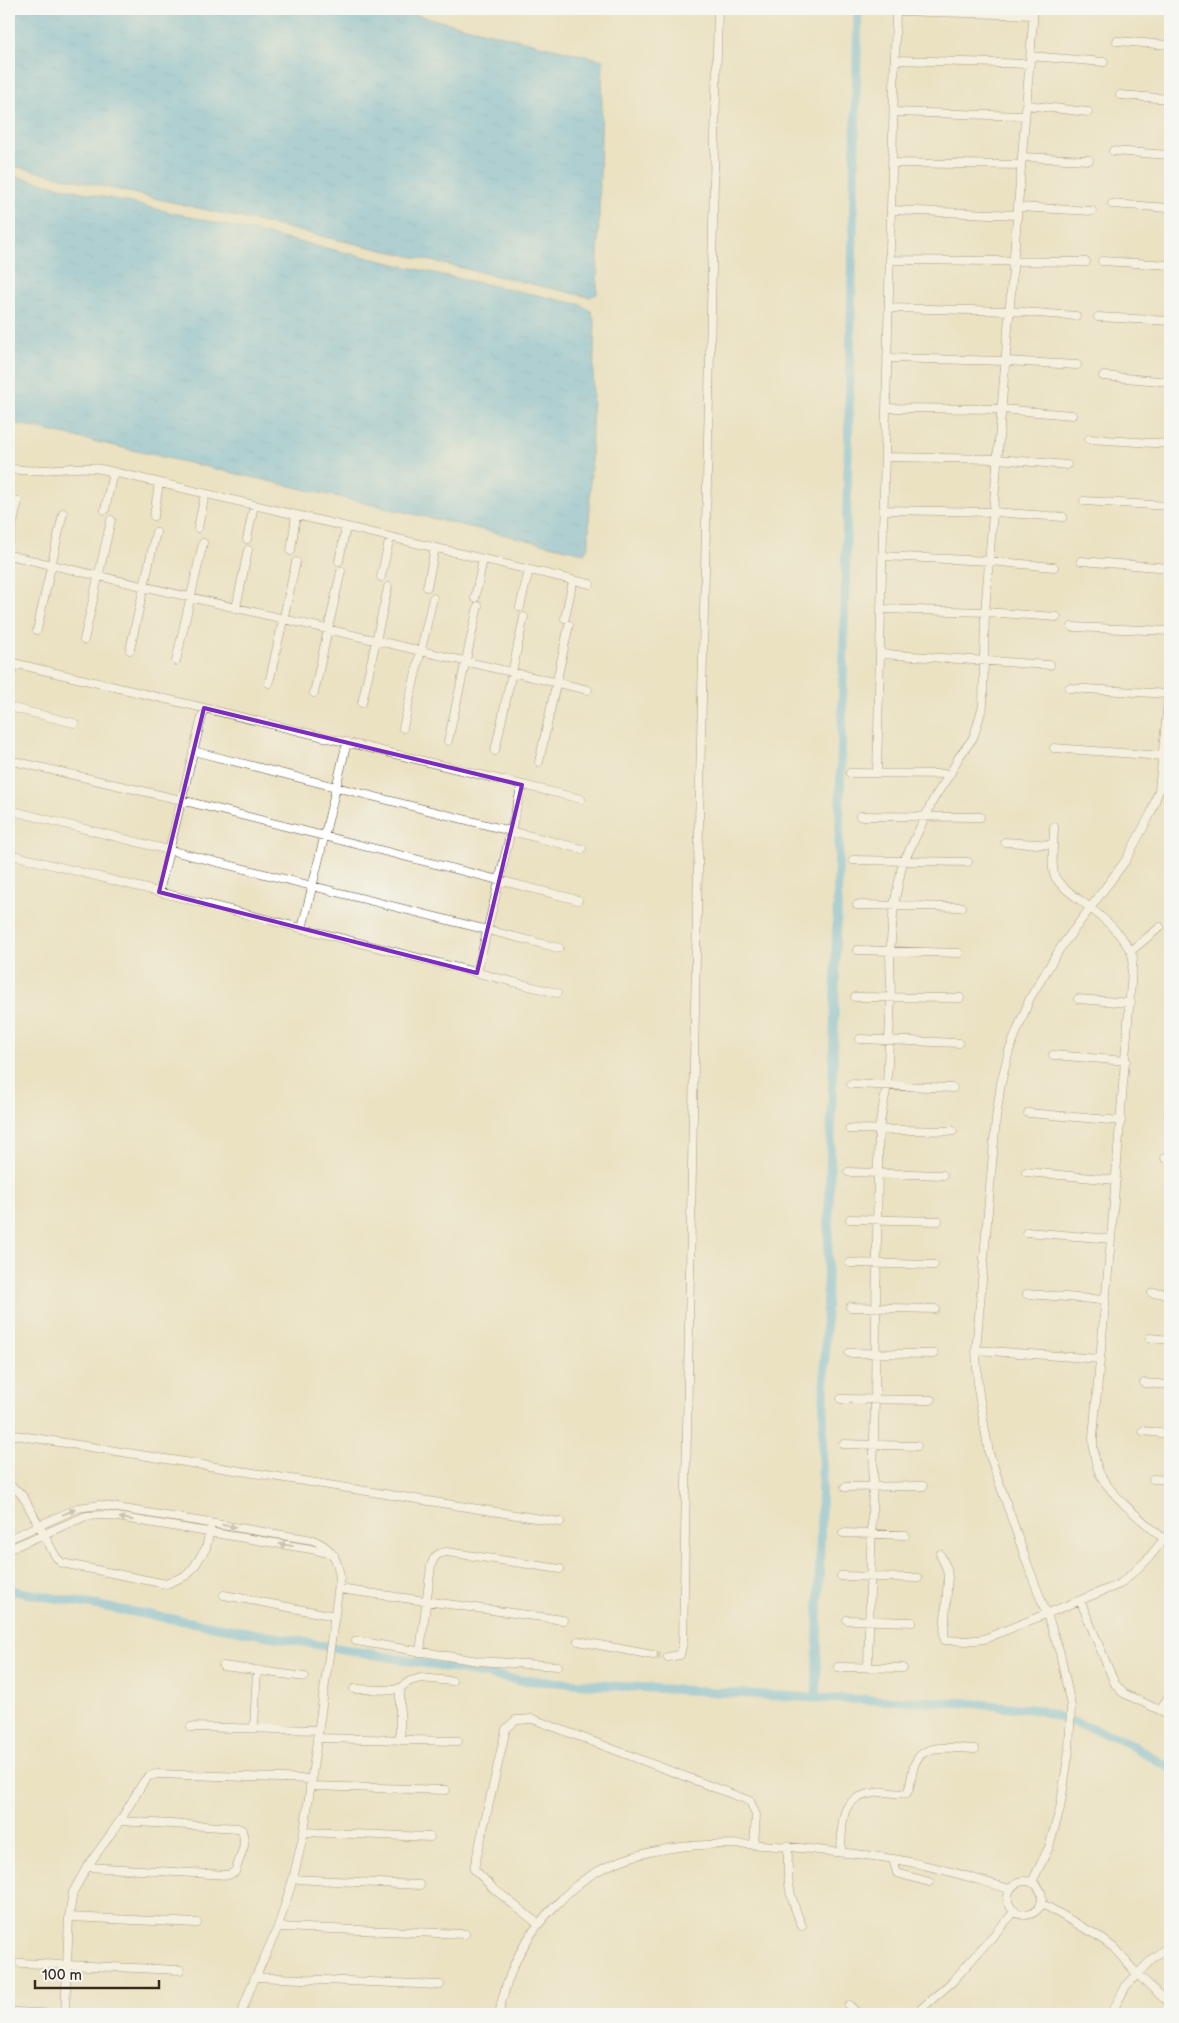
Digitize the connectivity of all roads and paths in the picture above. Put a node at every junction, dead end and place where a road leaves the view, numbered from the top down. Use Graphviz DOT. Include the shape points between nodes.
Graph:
graph roads {
  1 [pos="718,9"];
  2 [pos="1081,9"];
  3 [pos="896,10"];
  4 [pos="1102,10"];
  5 [pos="1034,12"];
  6 [pos="1117,41"];
  7 [pos="1170,45"];
  8 [pos="895,60"];
  9 [pos="1030,60"];
  10 [pos="1104,62"];
  11 [pos="1120,95"];
  12 [pos="1170,99"];
  13 [pos="1026,105"];
  14 [pos="894,112"];
  15 [pos="1088,112"];
  16 [pos="1025,116"];
  17 [pos="1113,152"];
  18 [pos="1170,155"];
  19 [pos="1090,160"];
  20 [pos="1022,161"];
  21 [pos="892,163"];
  22 [pos="1112,204"];
  23 [pos="1170,208"];
  24 [pos="891,210"];
  25 [pos="1092,210"];
  26 [pos="1018,211"];
  27 [pos="890,260"];
  28 [pos="1102,261"];
  29 [pos="1014,262"];
  30 [pos="1086,262"];
  31 [pos="1170,265"];
  32 [pos="888,308"];
  33 [pos="1010,311"];
  34 [pos="1076,316"];
  35 [pos="1098,317"];
  36 [pos="1170,321"];
  37 [pos="887,358"];
  38 [pos="1006,361"];
  39 [pos="1077,365"];
  40 [pos="1103,376"];
  41 [pos="1170,382"];
  42 [pos="886,408"];
  43 [pos="1002,410"];
  44 [pos="1072,415"];
  45 [pos="1089,439"];
  46 [pos="1170,444"];
  47 [pos="885,457"];
  48 [pos="998,459"];
  49 [pos="1067,465"];
  50 [pos="9,468"];
  51 [pos="113,472"];
  52 [pos="159,483"];
  53 [pos="206,494"];
  54 [pos="18,501"];
  55 [pos="1084,501"];
  56 [pos="254,505"];
  57 [pos="1170,506"];
  58 [pos="105,510"];
  59 [pos="883,510"];
  60 [pos="63,512"];
  61 [pos="994,512"];
  62 [pos="296,515"];
  63 [pos="154,516"];
  64 [pos="1063,517"];
  65 [pos="111,520"];
  66 [pos="346,526"];
  67 [pos="198,528"];
  68 [pos="156,532"];
  69 [pos="390,537"];
  70 [pos="247,539"];
  71 [pos="9,541"];
  72 [pos="203,543"];
  73 [pos="435,548"];
  74 [pos="248,550"];
  75 [pos="291,551"];
  76 [pos="9,555"];
  77 [pos="882,556"];
  78 [pos="483,559"];
  79 [pos="340,561"];
  80 [pos="990,561"];
  81 [pos="1081,561"];
  82 [pos="296,562"];
  83 [pos="52,565"];
  84 [pos="1054,567"];
  85 [pos="1170,568"];
  86 [pos="529,570"];
  87 [pos="341,572"];
  88 [pos="98,576"];
  89 [pos="381,577"];
  90 [pos="573,580"];
  91 [pos="590,584"];
  92 [pos="145,587"];
  93 [pos="388,587"];
  94 [pos="427,587"];
  95 [pos="191,598"];
  96 [pos="433,598"];
  97 [pos="520,607"];
  98 [pos="236,608"];
  99 [pos="881,609"];
  100 [pos="986,612"];
  101 [pos="524,616"];
  102 [pos="1056,617"];
  103 [pos="284,619"];
  104 [pos="1072,627"];
  105 [pos="37,630"];
  106 [pos="329,630"];
  107 [pos="1170,632"];
  108 [pos="84,640"];
  109 [pos="376,640"];
  110 [pos="130,650"];
  111 [pos="421,651"];
  112 [pos="880,654"];
  113 [pos="985,660"];
  114 [pos="176,661"];
  115 [pos="466,661"];
  116 [pos="11,663"];
  117 [pos="1050,665"];
  118 [pos="512,672"];
  119 [pos="1170,681"];
  120 [pos="9,682"];
  121 [pos="557,682"];
  122 [pos="269,683"];
  123 [pos="1068,688"];
  124 [pos="588,690"];
  125 [pos="314,694"];
  126 [pos="1169,694"];
  127 [pos="362,703"];
  128 [pos="9,707"];
  129 [pos="204,708"];
  130 [pos="74,723"];
  131 [pos="403,728"];
  132 [pos="448,741"];
  133 [pos="347,742"];
  134 [pos="1054,748"];
  135 [pos="193,751"];
  136 [pos="495,751"];
  137 [pos="1162,756"];
  138 [pos="9,760"];
  139 [pos="539,762"];
  140 [pos="850,773"];
  141 [pos="877,774"];
  142 [pos="950,774"];
  143 [pos="522,785"];
  144 [pos="336,788"];
  145 [pos="581,799"];
  146 [pos="181,800"];
  147 [pos="9,810"];
  148 [pos="860,816"];
  149 [pos="925,817"];
  150 [pos="980,817"];
  151 [pos="1054,827"];
  152 [pos="511,832"];
  153 [pos="324,836"];
  154 [pos="1004,842"];
  155 [pos="1054,845"];
  156 [pos="582,849"];
  157 [pos="169,850"];
  158 [pos="9,854"];
  159 [pos="854,860"];
  160 [pos="903,861"];
  161 [pos="968,862"];
  162 [pos="500,880"];
  163 [pos="312,886"];
  164 [pos="159,892"];
  165 [pos="578,900"];
  166 [pos="857,904"];
  167 [pos="894,905"];
  168 [pos="962,907"];
  169 [pos="1091,909"];
  170 [pos="1160,927"];
  171 [pos="302,929"];
  172 [pos="488,930"];
  173 [pos="559,948"];
  174 [pos="857,950"];
  175 [pos="1131,951"];
  176 [pos="890,952"];
  177 [pos="959,953"];
  178 [pos="477,973"];
  179 [pos="557,993"];
  180 [pos="854,997"];
  181 [pos="891,998"];
  182 [pos="960,998"];
  183 [pos="1078,999"];
  184 [pos="1131,1004"];
  185 [pos="860,1039"];
  186 [pos="890,1041"];
  187 [pos="959,1043"];
  188 [pos="1053,1055"];
  189 [pos="1126,1061"];
  190 [pos="851,1084"];
  191 [pos="887,1086"];
  192 [pos="954,1088"];
  193 [pos="1028,1113"];
  194 [pos="1121,1121"];
  195 [pos="879,1128"];
  196 [pos="849,1129"];
  197 [pos="953,1131"];
  198 [pos="848,1172"];
  199 [pos="1026,1172"];
  200 [pos="878,1173"];
  201 [pos="943,1176"];
  202 [pos="1116,1180"];
  203 [pos="850,1219"];
  204 [pos="877,1219"];
  205 [pos="938,1221"];
  206 [pos="1027,1232"];
  207 [pos="1111,1239"];
  208 [pos="850,1263"];
  209 [pos="877,1263"];
  210 [pos="934,1265"];
  211 [pos="1152,1292"];
  212 [pos="1027,1294"];
  213 [pos="1170,1294"];
  214 [pos="1106,1300"];
  215 [pos="850,1307"];
  216 [pos="876,1308"];
  217 [pos="935,1309"];
  218 [pos="1150,1338"];
  219 [pos="1170,1340"];
  220 [pos="976,1350"];
  221 [pos="849,1353"];
  222 [pos="876,1353"];
  223 [pos="934,1354"];
  224 [pos="1100,1359"];
  225 [pos="1144,1383"];
  226 [pos="1170,1385"];
  227 [pos="841,1399"];
  228 [pos="875,1399"];
  229 [pos="931,1400"];
  230 [pos="1143,1431"];
  231 [pos="9,1434"];
  232 [pos="1170,1434"];
  233 [pos="843,1444"];
  234 [pos="874,1444"];
  235 [pos="916,1446"];
  236 [pos="1153,1479"];
  237 [pos="1170,1480"];
  238 [pos="9,1486"];
  239 [pos="922,1486"];
  240 [pos="845,1487"];
  241 [pos="873,1488"];
  242 [pos="560,1522"];
  243 [pos="211,1523"];
  244 [pos="39,1525"];
  245 [pos="843,1533"];
  246 [pos="872,1533"];
  247 [pos="44,1534"];
  248 [pos="209,1534"];
  249 [pos="905,1535"];
  250 [pos="9,1539"];
  251 [pos="1167,1542"];
  252 [pos="9,1549"];
  253 [pos="940,1554"];
  254 [pos="334,1555"];
  255 [pos="560,1569"];
  256 [pos="841,1576"];
  257 [pos="871,1577"];
  258 [pos="918,1578"];
  259 [pos="339,1589"];
  260 [pos="224,1594"];
  261 [pos="1080,1600"];
  262 [pos="426,1601"];
  263 [pos="1046,1614"];
  264 [pos="335,1616"];
  265 [pos="563,1620"];
  266 [pos="847,1620"];
  267 [pos="869,1620"];
  268 [pos="912,1622"];
  269 [pos="356,1641"];
  270 [pos="578,1641"];
  271 [pos="420,1652"];
  272 [pos="653,1655"];
  273 [pos="668,1657"];
  274 [pos="223,1666"];
  275 [pos="558,1666"];
  276 [pos="838,1667"];
  277 [pos="868,1668"];
  278 [pos="902,1668"];
  279 [pos="257,1670"];
  280 [pos="305,1677"];
  281 [pos="452,1680"];
  282 [pos="400,1688"];
  283 [pos="354,1689"];
  284 [pos="1170,1695"];
  285 [pos="1160,1709"];
  286 [pos="1170,1716"];
  287 [pos="191,1727"];
  288 [pos="254,1728"];
  289 [pos="318,1734"];
  290 [pos="400,1740"];
  291 [pos="458,1741"];
  292 [pos="975,1749"];
  293 [pos="311,1782"];
  294 [pos="446,1790"];
  295 [pos="120,1821"];
  296 [pos="304,1832"];
  297 [pos="430,1837"];
  298 [pos="754,1845"];
  299 [pos="788,1846"];
  300 [pos="841,1852"];
  301 [pos="893,1859"];
  302 [pos="86,1867"];
  303 [pos="293,1879"];
  304 [pos="929,1882"];
  305 [pos="1032,1882"];
  306 [pos="420,1885"];
  307 [pos="1010,1889"];
  308 [pos="1041,1902"];
  309 [pos="1015,1911"];
  310 [pos="69,1917"];
  311 [pos="197,1923"];
  312 [pos="537,1923"];
  313 [pos="802,1926"];
  314 [pos="278,1927"];
  315 [pos="465,1934"];
  316 [pos="1170,1945"];
  317 [pos="20,1963"];
  318 [pos="67,1965"];
  319 [pos="180,1970"];
  320 [pos="1137,1974"];
  321 [pos="255,1977"];
  322 [pos="440,1985"];
  323 [pos="1170,2004"];
  324 [pos="849,2005"];
  325 [pos="13,2012"];
  326 [pos="61,2014"];
  327 [pos="65,2014"];
  328 [pos="241,2014"];
  329 [pos="499,2014"];
  330 [pos="858,2014"];
  331 [pos="915,2014"];
  332 [pos="1111,2014"];
  1 -- 273 [label="street" via="683,1642 680,1655"];
  2 -- 4 [label="street"];
  3 -- 5 [label="street"];
  3 -- 8 [label="street"];
  5 -- 9 [label="street"];
  6 -- 7 [label="street"];
  8 -- 9 [label="street"];
  8 -- 14 [label="street"];
  9 -- 10 [label="street"];
  9 -- 13 [label="street"];
  11 -- 12 [label="street"];
  13 -- 15 [label="street"];
  13 -- 16 [label="street"];
  14 -- 16 [label="street"];
  14 -- 21 [label="street"];
  16 -- 20 [label="street"];
  17 -- 18 [label="street"];
  19 -- 20 [label="street"];
  20 -- 21 [label="street"];
  20 -- 26 [label="street"];
  21 -- 24 [label="street"];
  22 -- 23 [label="street"];
  24 -- 26 [label="street"];
  24 -- 27 [label="street"];
  25 -- 26 [label="street"];
  26 -- 29 [label="street"];
  27 -- 29 [label="street"];
  27 -- 32 [label="street"];
  28 -- 31 [label="street"];
  29 -- 30 [label="street"];
  29 -- 33 [label="street"];
  32 -- 33 [label="street"];
  32 -- 37 [label="street"];
  33 -- 34 [label="street"];
  33 -- 38 [label="street"];
  35 -- 36 [label="street"];
  37 -- 38 [label="street"];
  37 -- 42 [label="street"];
  38 -- 39 [label="street"];
  38 -- 43 [label="street"];
  40 -- 41 [label="street"];
  42 -- 43 [label="street"];
  42 -- 47 [label="street"];
  43 -- 44 [label="street"];
  43 -- 48 [label="street"];
  45 -- 46 [label="street"];
  47 -- 48 [label="street"];
  47 -- 59 [label="street"];
  48 -- 49 [label="street"];
  48 -- 61 [label="street"];
  50 -- 51 [label="street" via="86,467"];
  51 -- 52 [label="street"];
  51 -- 58 [label="street"];
  52 -- 53 [label="street"];
  52 -- 63 [label="street"];
  53 -- 56 [label="street"];
  53 -- 67 [label="street"];
  54 -- 71 [label="street"];
  55 -- 57 [label="street"];
  56 -- 62 [label="street"];
  56 -- 70 [label="street"];
  59 -- 61 [label="street"];
  59 -- 77 [label="street"];
  60 -- 83 [label="street"];
  61 -- 64 [label="street"];
  61 -- 80 [label="street"];
  62 -- 66 [label="street"];
  62 -- 75 [label="street"];
  65 -- 88 [label="street"];
  66 -- 69 [label="street"];
  66 -- 79 [label="street"];
  68 -- 92 [label="street"];
  69 -- 73 [label="street"];
  69 -- 89 [label="street"];
  72 -- 95 [label="street"];
  73 -- 78 [label="street"];
  73 -- 94 [label="street"];
  74 -- 98 [label="street"];
  76 -- 83 [label="street"];
  77 -- 80 [label="street"];
  77 -- 99 [label="street"];
  78 -- 86 [label="street"];
  78 -- 115 [label="street"];
  80 -- 84 [label="street"];
  80 -- 100 [label="street"];
  81 -- 85 [label="street"];
  82 -- 103 [label="street"];
  83 -- 88 [label="street"];
  83 -- 105 [label="street"];
  86 -- 90 [label="street"];
  86 -- 97 [label="street"];
  87 -- 106 [label="street"];
  88 -- 92 [label="street"];
  88 -- 108 [label="street"];
  90 -- 91 [label="street"];
  90 -- 121 [label="street"];
  92 -- 95 [label="street"];
  92 -- 110 [label="street"];
  93 -- 109 [label="street"];
  95 -- 98 [label="street"];
  95 -- 114 [label="street"];
  96 -- 111 [label="street"];
  98 -- 103 [label="street"];
  99 -- 100 [label="street"];
  99 -- 112 [label="street"];
  100 -- 102 [label="street"];
  100 -- 113 [label="street"];
  101 -- 118 [label="street"];
  103 -- 106 [label="street"];
  103 -- 122 [label="street"];
  104 -- 107 [label="street"];
  106 -- 109 [label="street"];
  106 -- 125 [label="street"];
  109 -- 111 [label="street"];
  109 -- 127 [label="street"];
  111 -- 115 [label="street"];
  111 -- 131 [label="street"];
  112 -- 113 [label="street"];
  112 -- 141 [label="street"];
  113 -- 117 [label="street"];
  113 -- 142 [label="street" via="983,705 976,729"];
  115 -- 118 [label="street"];
  115 -- 132 [label="street"];
  116 -- 120 [label="street"];
  116 -- 129 [label="street"];
  118 -- 121 [label="street"];
  118 -- 136 [label="street"];
  119 -- 126 [label="street"];
  121 -- 124 [label="street"];
  121 -- 139 [label="street"];
  123 -- 126 [label="street"];
  126 -- 137 [label="street"];
  128 -- 130 [label="street"];
  129 -- 133 [label="street"];
  129 -- 135 [label="street"];
  133 -- 143 [label="street"];
  133 -- 144 [label="street"];
  134 -- 137 [label="street"];
  135 -- 144 [label="street"];
  135 -- 146 [label="street"];
  137 -- 169 [label="street" via="1159,790 1151,813 1126,860"];
  138 -- 146 [label="street"];
  140 -- 141 [label="street"];
  141 -- 142 [label="street"];
  142 -- 149 [label="street"];
  143 -- 145 [label="street"];
  143 -- 152 [label="street"];
  144 -- 152 [label="street"];
  144 -- 153 [label="street"];
  146 -- 153 [label="street"];
  146 -- 157 [label="street"];
  147 -- 157 [label="street"];
  148 -- 149 [label="street"];
  149 -- 150 [label="street"];
  149 -- 160 [label="street"];
  151 -- 155 [label="street"];
  152 -- 156 [label="street"];
  152 -- 162 [label="street"];
  153 -- 162 [label="street"];
  153 -- 163 [label="street"];
  154 -- 155 [label="street"];
  155 -- 169 [label="street" via="1055,876 1062,886"];
  157 -- 163 [label="street"];
  157 -- 164 [label="street"];
  158 -- 164 [label="street"];
  159 -- 160 [label="street"];
  160 -- 161 [label="street"];
  160 -- 167 [label="street"];
  162 -- 165 [label="street"];
  162 -- 172 [label="street"];
  163 -- 171 [label="street"];
  163 -- 172 [label="street"];
  164 -- 171 [label="street"];
  166 -- 167 [label="street"];
  167 -- 168 [label="street"];
  167 -- 176 [label="street"];
  169 -- 175 [label="street"];
  169 -- 220 [label="street" via="1061,947 1030,998 1007,1059 996,1118"];
  170 -- 175 [label="street"];
  171 -- 178 [label="street"];
  172 -- 173 [label="street"];
  172 -- 178 [label="street"];
  174 -- 176 [label="street"];
  175 -- 184 [label="street" via="1134,967"];
  176 -- 177 [label="street"];
  176 -- 181 [label="street"];
  178 -- 179 [label="street"];
  180 -- 181 [label="street"];
  181 -- 182 [label="street"];
  181 -- 186 [label="street"];
  183 -- 184 [label="street"];
  184 -- 189 [label="street"];
  185 -- 186 [label="street"];
  186 -- 187 [label="street"];
  186 -- 191 [label="street"];
  188 -- 189 [label="street"];
  189 -- 194 [label="street"];
  190 -- 191 [label="street"];
  191 -- 192 [label="street"];
  191 -- 195 [label="street"];
  193 -- 194 [label="street"];
  194 -- 202 [label="street"];
  195 -- 196 [label="street"];
  195 -- 197 [label="street"];
  195 -- 200 [label="street"];
  198 -- 200 [label="street"];
  199 -- 202 [label="street"];
  200 -- 201 [label="street"];
  200 -- 204 [label="street"];
  202 -- 207 [label="street"];
  203 -- 204 [label="street"];
  204 -- 205 [label="street"];
  204 -- 209 [label="street"];
  206 -- 207 [label="street"];
  207 -- 214 [label="street"];
  208 -- 209 [label="street"];
  209 -- 210 [label="street"];
  209 -- 216 [label="street"];
  211 -- 213 [label="street"];
  212 -- 214 [label="street"];
  214 -- 224 [label="street"];
  215 -- 216 [label="street"];
  216 -- 217 [label="street"];
  216 -- 222 [label="street"];
  218 -- 219 [label="street"];
  220 -- 224 [label="street"];
  220 -- 263 [label="street" via="978,1389 988,1453"];
  221 -- 222 [label="street"];
  222 -- 223 [label="street"];
  222 -- 228 [label="street"];
  224 -- 251 [label="street" via="1093,1437 1098,1471 1107,1486"];
  225 -- 226 [label="street"];
  227 -- 228 [label="street"];
  228 -- 229 [label="street"];
  228 -- 234 [label="street"];
  230 -- 232 [label="street"];
  231 -- 242 [label="street"];
  233 -- 234 [label="street"];
  234 -- 235 [label="street"];
  234 -- 241 [label="street"];
  236 -- 237 [label="street"];
  238 -- 244 [label="street" via="24,1498"];
  239 -- 241 [label="street"];
  240 -- 241 [label="street"];
  241 -- 246 [label="street"];
  244 -- 243 [label="street, one-way" via="78,1508 98,1505"];
  243 -- 248 [label="street"];
  243 -- 254 [label="street, one-way" via="313,1540 324,1544"];
  244 -- 247 [label="street"];
  244 -- 250 [label="street"];
  245 -- 246 [label="street"];
  246 -- 249 [label="street"];
  246 -- 257 [label="street"];
  248 -- 247 [label="street, one-way" via="104,1515 86,1516"];
  247 -- 248 [label="street" via="62,1564 166,1584 194,1568 206,1548"];
  247 -- 252 [label="street"];
  254 -- 248 [label="street, one-way"];
  251 -- 261 [label="street" via="1120,1584"];
  253 -- 263 [label="street" via="948,1576 945,1640 975,1641"];
  254 -- 259 [label="street" via="339,1566"];
  255 -- 262 [label="street" via="439,1552 433,1558"];
  256 -- 257 [label="street"];
  257 -- 258 [label="street"];
  257 -- 267 [label="street"];
  259 -- 262 [label="street"];
  259 -- 264 [label="street"];
  260 -- 264 [label="street"];
  261 -- 263 [label="street"];
  261 -- 285 [label="street" via="1115,1684 1123,1693"];
  262 -- 265 [label="street"];
  262 -- 271 [label="street"];
  263 -- 305 [label="street" via="1060,1654 1071,1706 1060,1809 1049,1847"];
  264 -- 289 [label="street"];
  266 -- 267 [label="street"];
  267 -- 268 [label="street"];
  267 -- 277 [label="street"];
  269 -- 271 [label="street"];
  270 -- 272 [label="street"];
  271 -- 275 [label="street" via="478,1661"];
  274 -- 279 [label="street"];
  276 -- 277 [label="street"];
  277 -- 278 [label="street"];
  279 -- 280 [label="street"];
  279 -- 288 [label="street"];
  281 -- 282 [label="street" via="421,1678"];
  282 -- 283 [label="street" via="384,1691"];
  282 -- 290 [label="street"];
  284 -- 285 [label="street"];
  285 -- 286 [label="street"];
  287 -- 288 [label="street"];
  288 -- 289 [label="street"];
  289 -- 290 [label="street"];
  289 -- 293 [label="street"];
  290 -- 291 [label="street"];
  292 -- 300 [label="street" via="927,1750 914,1764 906,1793 876,1793 849,1802 843,1819"];
  293 -- 294 [label="street"];
  293 -- 295 [label="street" via="153,1774 144,1781"];
  293 -- 296 [label="street"];
  295 -- 302 [label="street"];
  295 -- 302 [label="street" via="238,1828 242,1830 244,1839 235,1872 228,1875"];
  296 -- 297 [label="street"];
  296 -- 303 [label="street"];
  298 -- 299 [label="street"];
  298 -- 312 [label="street" via="675,1847 644,1852 577,1884"];
  298 -- 312 [label="street" via="756,1815 750,1801 533,1719 516,1720 506,1729 474,1869"];
  299 -- 300 [label="street"];
  299 -- 313 [label="street" via="791,1901"];
  300 -- 301 [label="street"];
  301 -- 304 [label="street" via="897,1873"];
  301 -- 307 [label="street"];
  302 -- 310 [label="street" via="73,1892"];
  303 -- 306 [label="street"];
  303 -- 314 [label="street"];
  305 -- 307 [label="street" via="1016,1883"];
  305 -- 308 [label="street" via="1042,1895"];
  307 -- 309 [label="street" via="1009,1905"];
  308 -- 309 [label="street" via="1030,1914"];
  308 -- 320 [label="street" via="1113,1947"];
  309 -- 331 [label="street" via="952,1982"];
  310 -- 311 [label="street"];
  310 -- 318 [label="street"];
  312 -- 329 [label="street" via="508,1978"];
  314 -- 315 [label="street"];
  314 -- 321 [label="street"];
  316 -- 320 [label="street"];
  317 -- 318 [label="street"];
  318 -- 319 [label="street"];
  318 -- 327 [label="street"];
  320 -- 323 [label="street"];
  320 -- 332 [label="street" via="1126,1986"];
  321 -- 322 [label="street"];
  321 -- 328 [label="street"];
  324 -- 330 [label="street"];
  325 -- 326 [label="street"];
}
